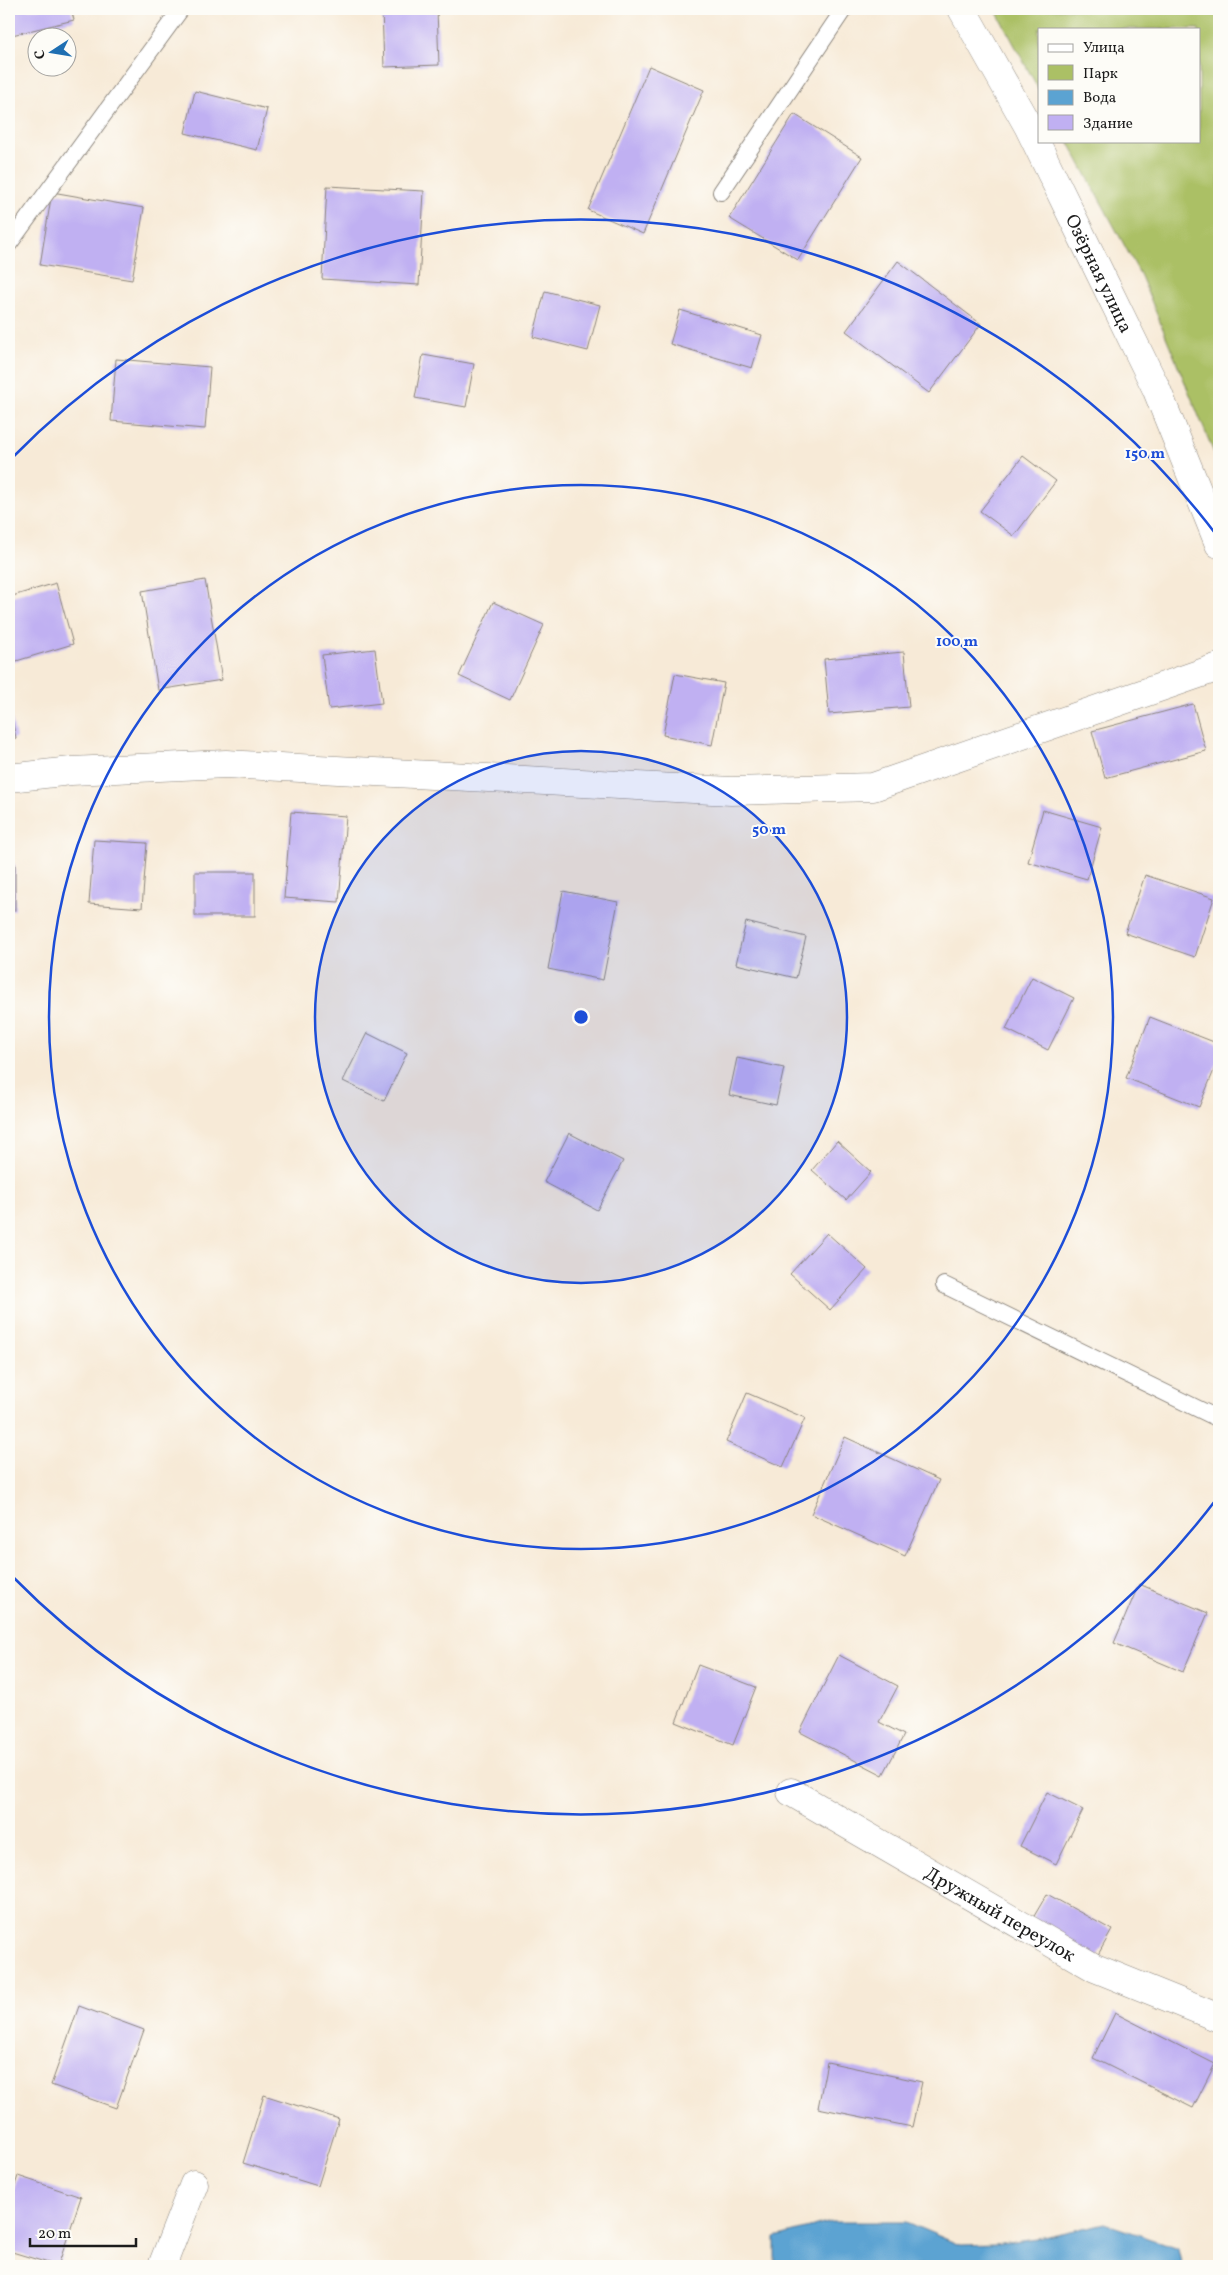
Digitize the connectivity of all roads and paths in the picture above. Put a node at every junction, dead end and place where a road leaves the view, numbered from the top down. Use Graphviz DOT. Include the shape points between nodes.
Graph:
graph roads {
  1 [pos="180,9"];
  2 [pos="844,9"];
  3 [pos="962,9"];
  4 [pos="721,192"];
  5 [pos="9,244"];
  6 [pos="1219,544"];
  7 [pos="1219,667"];
  8 [pos="9,778"];
  9 [pos="944,1285"];
  10 [pos="1219,1419"];
  11 [pos="790,1792"];
  12 [pos="1219,2018"];
  13 [pos="194,2184"];
  14 [pos="162,2266"];
  1 -- 5 [label="lane"];
  2 -- 4 [label="lane"];
  3 -- 6 [label="street, Озёрная улица" via="1028,126 1156,388"];
  7 -- 8 [label="street" via="873,787 730,791 226,764 71,771"];
  9 -- 10 [label="lane"];
  11 -- 12 [label="street, Дружный переулок" via="1095,1968"];
  13 -- 14 [label="street"];
}
